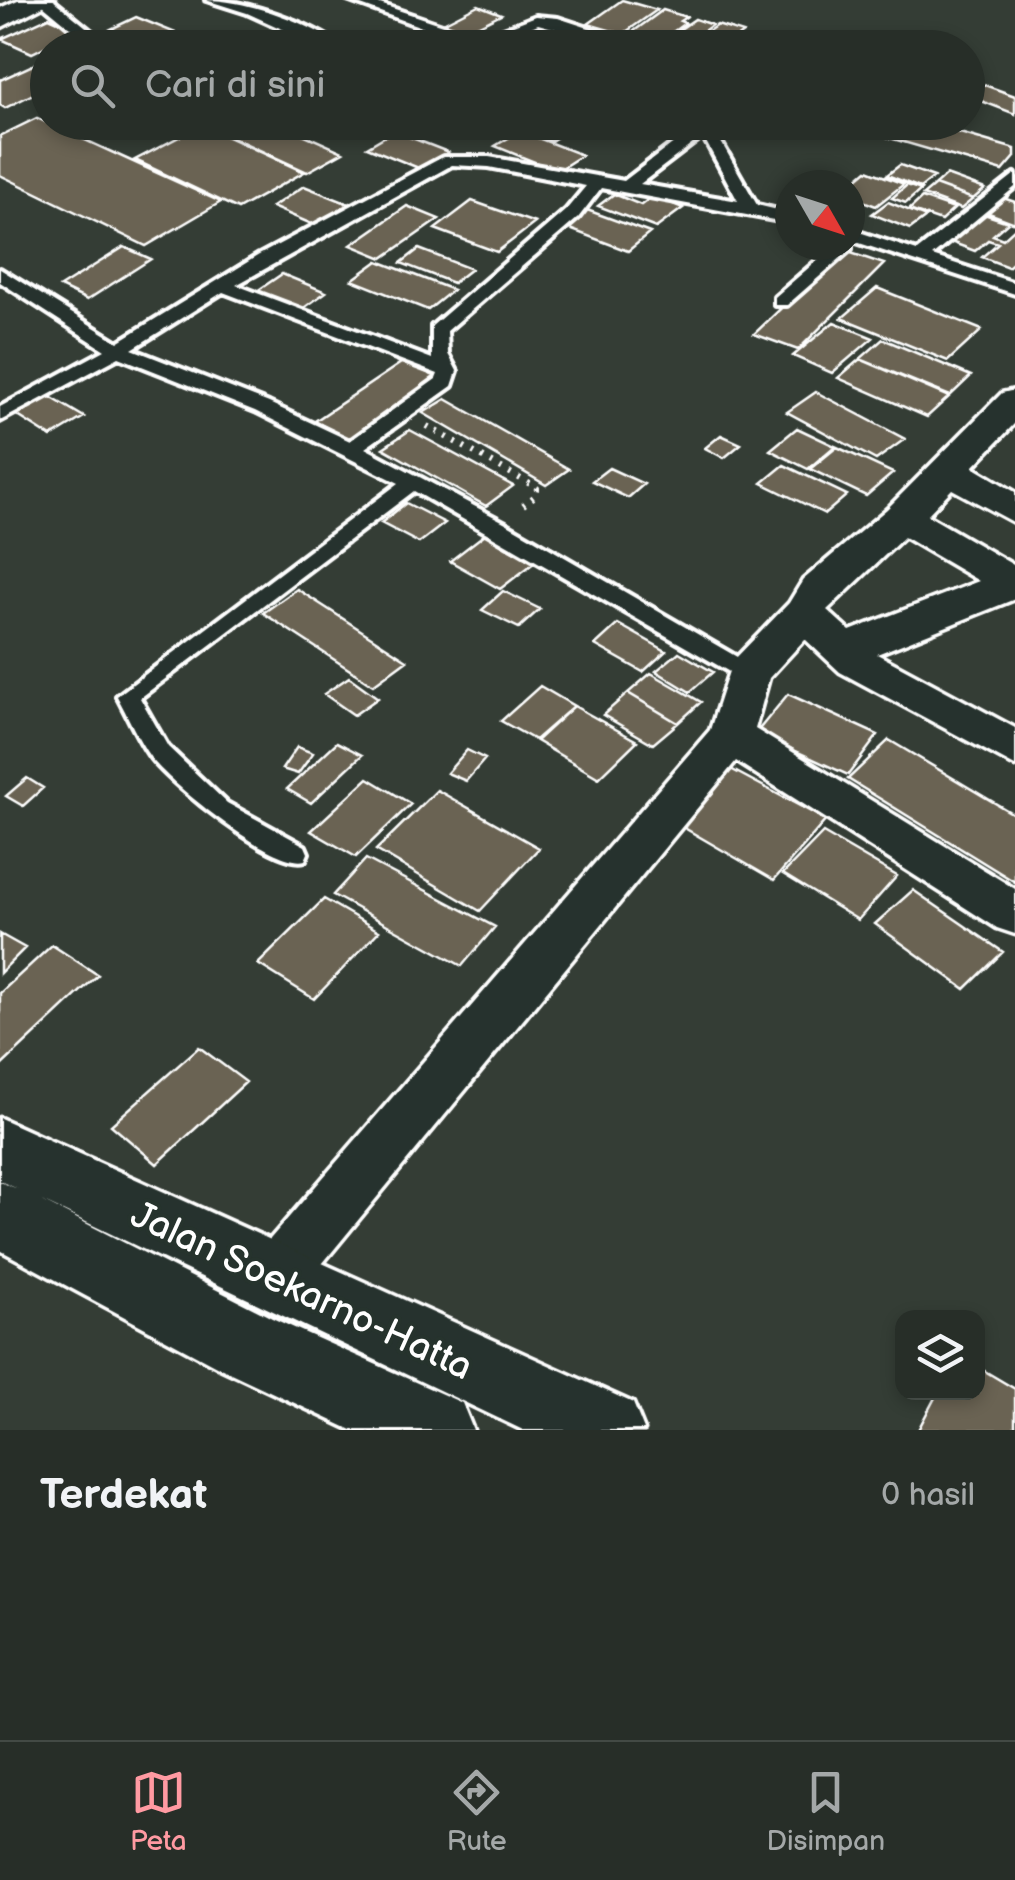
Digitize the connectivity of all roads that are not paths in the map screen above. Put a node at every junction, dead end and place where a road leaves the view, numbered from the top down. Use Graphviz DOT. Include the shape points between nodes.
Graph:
graph roads {
  1 [pos="213,0"];
  2 [pos="354,0"];
  3 [pos="21,6"];
  4 [pos="69,30"];
  5 [pos="297,30"];
  6 [pos="443,30"];
  7 [pos="516,30"];
  8 [pos="586,30"];
  9 [pos="688,140"];
  10 [pos="716,140"];
  11 [pos="1015,179"];
  12 [pos="600,180"];
  13 [pos="630,184"];
  14 [pos="750,208"];
  15 [pos="775,214"];
  16 [pos="865,243"];
  17 [pos="921,256"];
  18 [pos="826,260"];
  19 [pos="0,274"];
  20 [pos="223,286"];
  21 [pos="1015,289"];
  22 [pos="780,301"];
  23 [pos="118,350"];
  24 [pos="448,371"];
  25 [pos="1015,400"];
  26 [pos="0,414"];
  27 [pos="351,449"];
  28 [pos="947,468"];
  29 [pos="413,482"];
  30 [pos="1015,510"];
  31 [pos="901,518"];
  32 [pos="1014,584"];
  33 [pos="804,612"];
  34 [pos="844,650"];
  35 [pos="748,672"];
  36 [pos="731,736"];
  37 [pos="1015,749"];
  38 [pos="296,852"];
  39 [pos="1015,914"];
  40 [pos="0,1148"];
  41 [pos="0,1214"];
  42 [pos="273,1279"];
  43 [pos="435,1430"];
  44 [pos="606,1430"];
  1 -- 5 [label="lane"];
  2 -- 6 [label="lane"];
  3 -- 4 [label="lane"];
  7 -- 8 [label="lane" via="536,20"];
  9 -- 13 [label="lane"];
  10 -- 14 [label="lane"];
  11 -- 17 [label="lane"];
  12 -- 13 [label="lane"];
  12 -- 20 [label="lane" via="477,158 449,160"];
  12 -- 24 [label="lane" via="572,214 438,330"];
  13 -- 14 [label="lane"];
  14 -- 15 [label="lane"];
  16 -- 17 [label="lane"];
  17 -- 21 [label="lane"];
  18 -- 22 [label="lane"];
  19 -- 23 [label="lane"];
  20 -- 23 [label="lane"];
  20 -- 24 [label="lane"];
  23 -- 26 [label="lane"];
  23 -- 27 [label="lane"];
  24 -- 27 [label="lane" via="420,404"];
  25 -- 28 [label="street"];
  27 -- 29 [label="lane"];
  28 -- 30 [label="street"];
  28 -- 31 [label="street"];
  29 -- 35 [label="lane"];
  29 -- 38 [label="lane" via="128,696 160,753 219,809"];
  31 -- 32 [label="street"];
  31 -- 33 [label="street" via="818,590"];
  32 -- 34 [label="street"];
  33 -- 34 [label="street"];
  33 -- 35 [label="street"];
  34 -- 37 [label="street"];
  35 -- 36 [label="street"];
  36 -- 39 [label="street"];
  36 -- 42 [label="street"];
  40 -- 42 [label="main road, Jalan Soekarno-Hatta"];
  41 -- 43 [label="main road, Jalan Soekarno-Hatta" via="246,1343"];
  42 -- 44 [label="main road, Jalan Soekarno-Hatta"];
}
